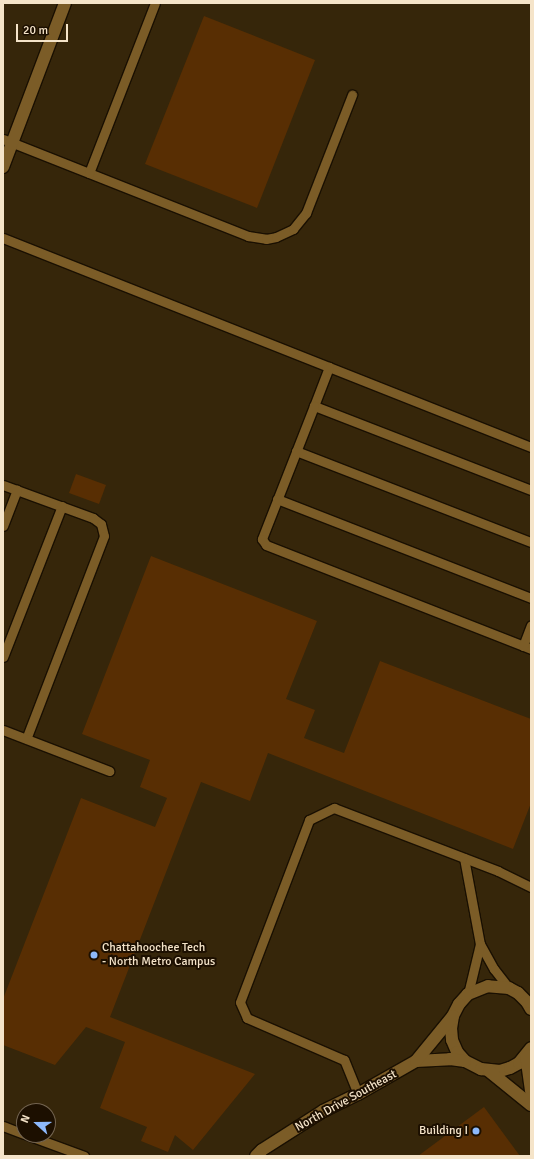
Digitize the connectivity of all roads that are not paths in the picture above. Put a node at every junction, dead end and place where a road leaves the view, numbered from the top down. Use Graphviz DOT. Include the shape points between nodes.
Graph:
graph roads {
  1 [pos="65,3"];
  2 [pos="155,3"];
  3 [pos="352,95"];
  4 [pos="8,141"];
  5 [pos="3,167"];
  6 [pos="89,173"];
  7 [pos="3,238"];
  8 [pos="329,367"];
  9 [pos="314,406"];
  10 [pos="531,447"];
  11 [pos="296,451"];
  12 [pos="3,485"];
  13 [pos="17,490"];
  14 [pos="531,490"];
  15 [pos="277,499"];
  16 [pos="62,506"];
  17 [pos="3,526"];
  18 [pos="531,542"];
  19 [pos="531,598"];
  20 [pos="531,625"];
  21 [pos="527,648"];
  22 [pos="3,657"];
  23 [pos="3,730"];
  24 [pos="26,739"];
  25 [pos="109,771"];
  26 [pos="464,858"];
  27 [pos="531,887"];
  28 [pos="480,944"];
  29 [pos="513,991"];
  30 [pos="468,994"];
  31 [pos="531,994"];
  32 [pos="531,1009"];
  33 [pos="453,1016"];
  34 [pos="529,1052"];
  35 [pos="416,1061"];
  36 [pos="466,1061"];
  37 [pos="489,1071"];
  38 [pos="531,1092"];
  39 [pos="358,1094"];
  40 [pos="531,1105"];
  41 [pos="3,1126"];
  42 [pos="16,1131"];
  43 [pos="49,1143"];
  44 [pos="84,1156"];
  45 [pos="256,1156"];
  1 -- 4 [label="street"];
  2 -- 6 [label="lane"];
  3 -- 6 [label="lane" via="306,213 293,229 276,237 266,239 248,236"];
  4 -- 5 [label="street"];
  4 -- 6 [label="lane"];
  7 -- 8 [label="lane"];
  8 -- 9 [label="lane"];
  8 -- 10 [label="lane"];
  9 -- 11 [label="lane"];
  9 -- 14 [label="lane"];
  11 -- 15 [label="lane"];
  11 -- 18 [label="lane"];
  12 -- 13 [label="lane"];
  13 -- 16 [label="lane"];
  13 -- 17 [label="lane"];
  15 -- 19 [label="lane"];
  15 -- 21 [label="lane" via="263,533 262,539 266,545"];
  16 -- 22 [label="lane"];
  16 -- 24 [label="lane" via="93,518 100,524 104,536"];
  20 -- 21 [label="lane"];
  23 -- 24 [label="lane"];
  24 -- 25 [label="lane"];
  26 -- 27 [label="lane"];
  26 -- 28 [label="lane"];
  26 -- 39 [label="lane" via="334,808 309,820 240,1002 247,1018 344,1060"];
  28 -- 29 [label="lane" via="494,969"];
  28 -- 30 [label="lane"];
  29 -- 30 [label="street" via="488,986"];
  29 -- 31 [label="street"];
  29 -- 32 [label="street" via="527,1002"];
  30 -- 33 [label="street, North Drive Southeast"];
  33 -- 35 [label="street, North Drive Southeast"];
  33 -- 36 [label="street" via="452,1040 457,1052"];
  34 -- 37 [label="street" via="510,1068"];
  34 -- 38 [label="street"];
  35 -- 36 [label="street, North Drive Southeast"];
  35 -- 39 [label="street, North Drive Southeast"];
  36 -- 37 [label="street"];
  37 -- 40 [label="street"];
  39 -- 45 [label="street, North Drive Southeast" via="323,1111"];
  41 -- 42 [label="lane"];
  43 -- 44 [label="lane"];
}
